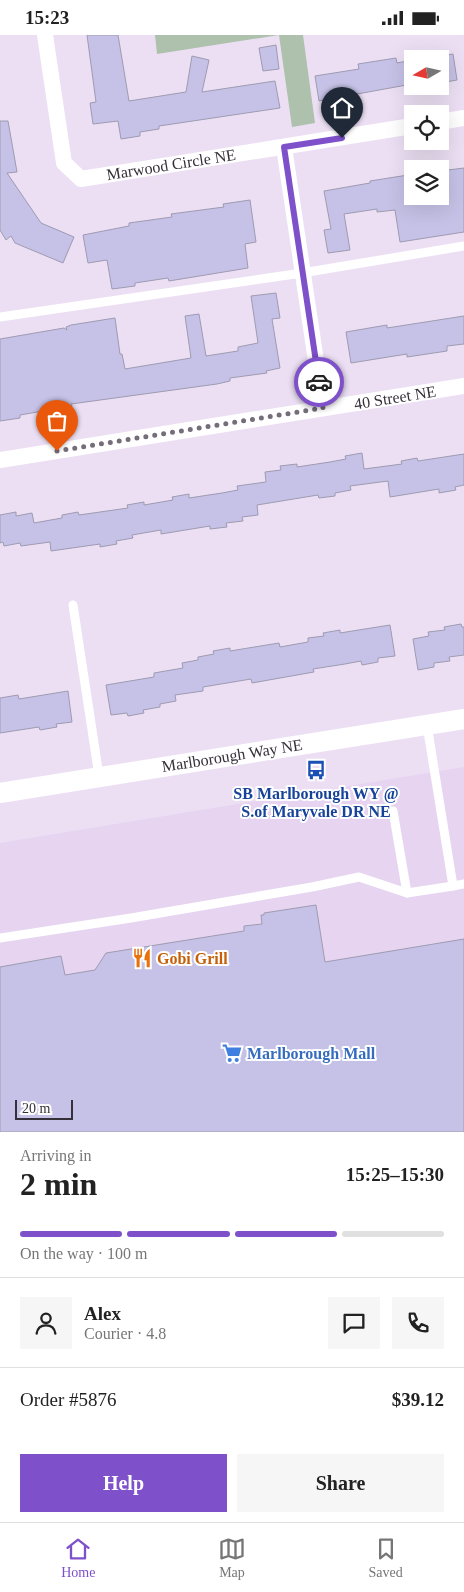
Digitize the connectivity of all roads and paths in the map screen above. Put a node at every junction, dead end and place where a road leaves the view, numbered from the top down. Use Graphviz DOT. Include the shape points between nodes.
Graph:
graph roads {
  1 [pos="45,35"];
  2 [pos="464,118"];
  3 [pos="449,120"];
  4 [pos="404,127"];
  5 [pos="284,147"];
  6 [pos="464,246"];
  7 [pos="302,273"];
  8 [pos="0,317"];
  9 [pos="464,386"];
  10 [pos="323,408"];
  11 [pos="0,460"];
  12 [pos="73,605"];
  13 [pos="464,719"];
  14 [pos="426,725"];
  15 [pos="99,776"];
  16 [pos="0,793"];
  17 [pos="392,811"];
  18 [pos="464,884"];
  19 [pos="453,886"];
  20 [pos="407,893"];
  21 [pos="0,938"];
  1 -- 5 [label="street, Marwood Circle NE" via="64,163 81,179"];
  2 -- 3 [label="street"];
  4 -- 5 [label="street, Marwood Circle NE"];
  5 -- 7 [label="street"];
  6 -- 7 [label="lane"];
  7 -- 8 [label="lane"];
  7 -- 10 [label="street"];
  9 -- 10 [label="street, 40 Street NE"];
  10 -- 11 [label="street, 40 Street NE"];
  12 -- 15 [label="lane"];
  13 -- 14 [label="street, Marlborough Way NE"];
  14 -- 15 [label="street, Marlborough Way NE"];
  14 -- 19 [label="lane"];
  15 -- 16 [label="street, Marlborough Way NE"];
  17 -- 20 [label="lane"];
  18 -- 19 [label="lane"];
  19 -- 20 [label="lane"];
  20 -- 21 [label="lane" via="359,877"];
}
